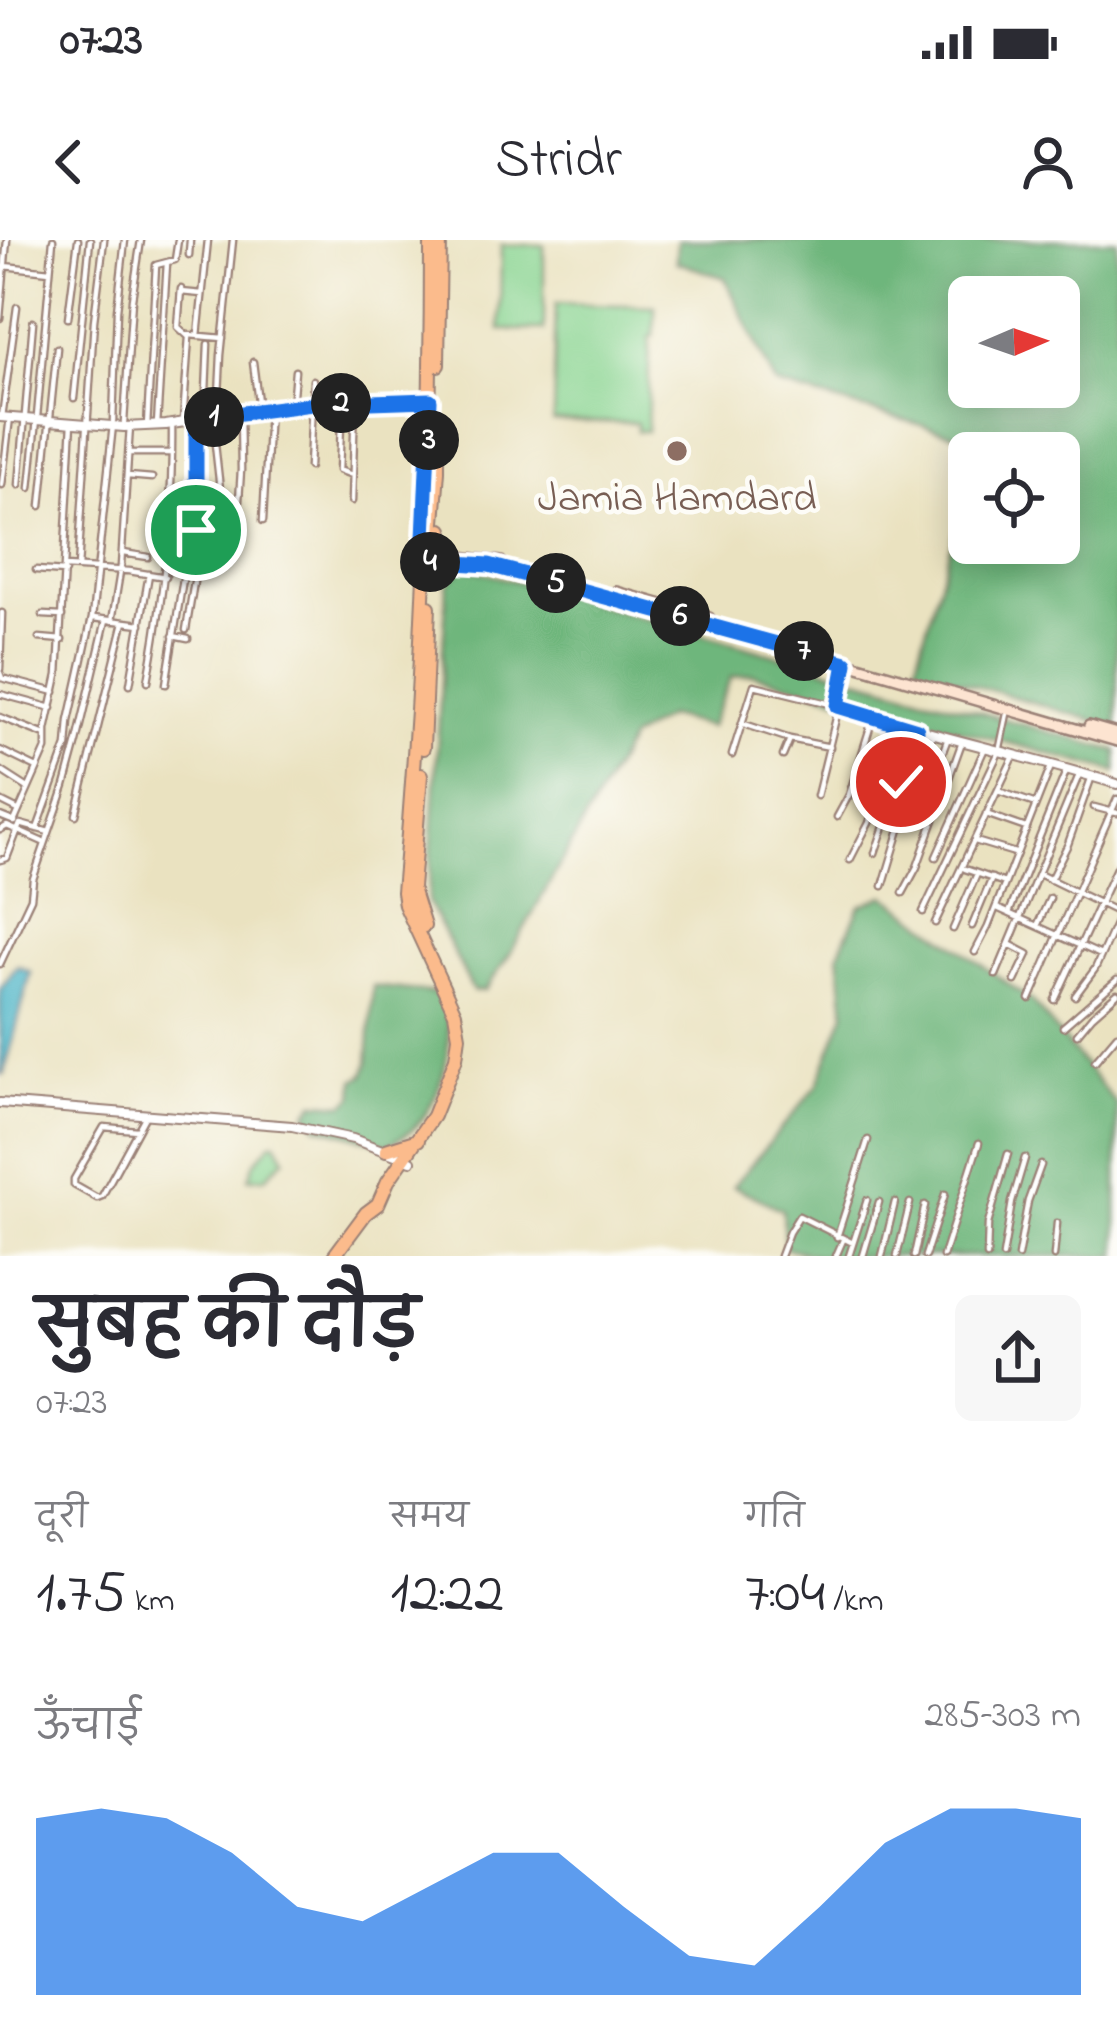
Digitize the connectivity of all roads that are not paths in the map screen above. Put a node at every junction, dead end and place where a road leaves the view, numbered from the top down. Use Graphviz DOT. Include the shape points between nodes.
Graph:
graph roads {
  1 [pos="52,240"];
  2 [pos="78,240"];
  3 [pos="90,240"];
  4 [pos="104,240"];
  5 [pos="125,240"];
  6 [pos="141,240"];
  7 [pos="178,240"];
  8 [pos="190,240"];
  9 [pos="208,240"];
  10 [pos="233,240"];
  11 [pos="430,240"];
  12 [pos="440,240"];
  13 [pos="4,245"];
  14 [pos="189,255"];
  15 [pos="167,262"];
  16 [pos="3,268"];
  17 [pos="50,271"];
  18 [pos="202,294"];
  19 [pos="1,301"];
  20 [pos="16,307"];
  21 [pos="68,318"];
  22 [pos="0,319"];
  23 [pos="33,322"];
  24 [pos="189,335"];
  25 [pos="198,336"];
  26 [pos="223,338"];
  27 [pos="208,344"];
  28 [pos="57,348"];
  29 [pos="433,354"];
  30 [pos="254,362"];
  31 [pos="295,371"];
  32 [pos="313,380"];
  33 [pos="74,398"];
  34 [pos="430,400"];
  35 [pos="355,402"];
  36 [pos="342,403"];
  37 [pos="312,404"];
  38 [pos="292,406"];
  39 [pos="264,409"];
  40 [pos="240,414"];
  41 [pos="3,416"];
  42 [pos="32,417"];
  43 [pos="208,418"];
  44 [pos="50,419"];
  45 [pos="72,422"];
  46 [pos="86,422"];
  47 [pos="183,422"];
  48 [pos="113,423"];
  49 [pos="172,423"];
  50 [pos="127,424"];
  51 [pos="152,424"];
  52 [pos="129,453"];
  53 [pos="172,453"];
  54 [pos="309,467"];
  55 [pos="352,475"];
  56 [pos="128,476"];
  57 [pos="152,478"];
  58 [pos="2,485"];
  59 [pos="19,485"];
  60 [pos="30,488"];
  61 [pos="352,501"];
  62 [pos="41,506"];
  63 [pos="436,506"];
  64 [pos="238,516"];
  65 [pos="263,521"];
  66 [pos="196,533"];
  67 [pos="215,544"];
  68 [pos="123,553"];
  69 [pos="456,556"];
  70 [pos="148,557"];
  71 [pos="427,559"];
  72 [pos="78,568"];
  73 [pos="98,568"];
  74 [pos="36,570"];
  75 [pos="64,570"];
  76 [pos="121,570"];
  77 [pos="149,574"];
  78 [pos="166,577"];
  79 [pos="2,613"];
  80 [pos="43,615"];
  81 [pos="62,616"];
  82 [pos="92,618"];
  83 [pos="109,620"];
  84 [pos="124,622"];
  85 [pos="141,624"];
  86 [pos="186,630"];
  87 [pos="173,636"];
  88 [pos="39,638"];
  89 [pos="188,639"];
  90 [pos="62,640"];
  91 [pos="846,663"];
  92 [pos="0,673"];
  93 [pos="148,681"];
  94 [pos="130,684"];
  95 [pos="166,684"];
  96 [pos="55,692"];
  97 [pos="0,694"];
  98 [pos="838,706"];
  99 [pos="52,708"];
  100 [pos="1008,709"];
  101 [pos="0,718"];
  102 [pos="873,718"];
  103 [pos="744,724"];
  104 [pos="903,727"];
  105 [pos="917,730"];
  106 [pos="933,734"];
  107 [pos="45,735"];
  108 [pos="948,738"];
  109 [pos="1117,738"];
  110 [pos="790,739"];
  111 [pos="962,742"];
  112 [pos="830,748"];
  113 [pos="985,748"];
  114 [pos="0,750"];
  115 [pos="999,752"];
  116 [pos="732,755"];
  117 [pos="783,756"];
  118 [pos="1014,756"];
  119 [pos="1052,764"];
  120 [pos="37,768"];
  121 [pos="1067,769"];
  122 [pos="0,770"];
  123 [pos="1080,773"];
  124 [pos="1093,776"];
  125 [pos="1117,784"];
  126 [pos="28,788"];
  127 [pos="998,790"];
  128 [pos="818,796"];
  129 [pos="1117,800"];
  130 [pos="0,801"];
  131 [pos="1036,804"];
  132 [pos="1094,806"];
  133 [pos="18,810"];
  134 [pos="1115,812"];
  135 [pos="986,814"];
  136 [pos="76,815"];
  137 [pos="919,815"];
  138 [pos="837,818"];
  139 [pos="1109,822"];
  140 [pos="9,824"];
  141 [pos="1117,826"];
  142 [pos="1027,828"];
  143 [pos="37,829"];
  144 [pos="49,832"];
  145 [pos="975,841"];
  146 [pos="45,843"];
  147 [pos="875,853"];
  148 [pos="1017,854"];
  149 [pos="936,857"];
  150 [pos="0,860"];
  151 [pos="850,860"];
  152 [pos="1117,866"];
  153 [pos="962,868"];
  154 [pos="977,874"];
  155 [pos="1040,874"];
  156 [pos="992,878"];
  157 [pos="1050,880"];
  158 [pos="1005,883"];
  159 [pos="883,886"];
  160 [pos="903,893"];
  161 [pos="1077,893"];
  162 [pos="1050,898"];
  163 [pos="1099,904"];
  164 [pos="996,907"];
  165 [pos="923,912"];
  166 [pos="1009,913"];
  167 [pos="1117,916"];
  168 [pos="1020,918"];
  169 [pos="935,922"];
  170 [pos="972,926"];
  171 [pos="1037,926"];
  172 [pos="953,929"];
  173 [pos="1058,935"];
  174 [pos="1009,944"];
  175 [pos="1080,945"];
  176 [pos="975,952"];
  177 [pos="1101,955"];
  178 [pos="0,964"];
  179 [pos="996,975"];
  180 [pos="1117,980"];
  181 [pos="1015,981"];
  182 [pos="447,983"];
  183 [pos="1117,994"];
  184 [pos="1075,996"];
  185 [pos="1030,998"];
  186 [pos="1055,1000"];
  187 [pos="1063,1027"];
  188 [pos="1077,1034"];
  189 [pos="1117,1035"];
  190 [pos="1095,1061"];
  191 [pos="0,1103"];
  192 [pos="146,1114"];
  193 [pos="137,1130"];
  194 [pos="418,1140"];
  195 [pos="868,1140"];
  196 [pos="980,1143"];
  197 [pos="388,1151"];
  198 [pos="1008,1154"];
  199 [pos="1025,1158"];
  200 [pos="407,1160"];
  201 [pos="1041,1165"];
  202 [pos="388,1181"];
  203 [pos="945,1194"];
  204 [pos="867,1200"];
  205 [pos="879,1202"];
  206 [pos="895,1202"];
  207 [pos="910,1203"];
  208 [pos="925,1205"];
  209 [pos="1057,1223"];
  210 [pos="840,1239"];
  211 [pos="853,1243"];
  212 [pos="338,1256"];
  213 [pos="780,1256"];
  214 [pos="836,1256"];
  215 [pos="849,1256"];
  216 [pos="863,1256"];
  217 [pos="882,1256"];
  218 [pos="897,1256"];
  219 [pos="914,1256"];
  220 [pos="925,1256"];
  221 [pos="943,1256"];
  222 [pos="987,1256"];
  223 [pos="1003,1256"];
  224 [pos="1018,1256"];
  225 [pos="1054,1256"];
  1 -- 17 [label="street"];
  2 -- 21 [label="street"];
  3 -- 33 [label="street"];
  4 -- 46 [label="street"];
  5 -- 48 [label="street"];
  6 -- 50 [label="street"];
  7 -- 15 [label="street" via="175,260"];
  8 -- 14 [label="street"];
  9 -- 18 [label="street"];
  10 -- 26 [label="street"];
  11 -- 29 [label="main road"];
  12 -- 29 [label="main road"];
  13 -- 16 [label="street"];
  15 -- 51 [label="street"];
  15 -- 51 [label="street" via="156,265"];
  16 -- 17 [label="street"];
  16 -- 19 [label="street"];
  17 -- 42 [label="street"];
  18 -- 24 [label="street" via="181,291 178,327"];
  18 -- 25 [label="street"];
  19 -- 22 [label="street"];
  20 -- 41 [label="street"];
  23 -- 42 [label="street"];
  24 -- 25 [label="street"];
  24 -- 47 [label="street"];
  25 -- 26 [label="street"];
  26 -- 43 [label="street"];
  27 -- 43 [label="street"];
  28 -- 44 [label="street"];
  29 -- 34 [label="main road"];
  29 -- 63 [label="main road"];
  30 -- 39 [label="street"];
  31 -- 38 [label="street"];
  32 -- 37 [label="street"];
  34 -- 35 [label="street"];
  34 -- 71 [label="main road"];
  35 -- 36 [label="street"];
  35 -- 55 [label="street"];
  36 -- 37 [label="street"];
  36 -- 55 [label="street" via="339,470"];
  37 -- 38 [label="street"];
  37 -- 54 [label="street"];
  38 -- 39 [label="street"];
  39 -- 40 [label="street"];
  39 -- 65 [label="street"];
  40 -- 43 [label="street"];
  40 -- 64 [label="street"];
  41 -- 42 [label="street"];
  41 -- 58 [label="street"];
  42 -- 44 [label="street"];
  42 -- 59 [label="street"];
  42 -- 60 [label="street"];
  43 -- 47 [label="street"];
  43 -- 66 [label="street"];
  43 -- 67 [label="street" via="220,489"];
  44 -- 45 [label="street"];
  44 -- 46 [label="street"];
  44 -- 62 [label="street"];
  45 -- 46 [label="street"];
  45 -- 75 [label="street"];
  46 -- 48 [label="street"];
  46 -- 72 [label="street"];
  47 -- 49 [label="street"];
  48 -- 50 [label="street"];
  48 -- 73 [label="street"];
  49 -- 51 [label="street"];
  49 -- 53 [label="street"];
  50 -- 51 [label="street"];
  50 -- 52 [label="street"];
  52 -- 53 [label="street"];
  52 -- 56 [label="street"];
  53 -- 78 [label="street"];
  55 -- 61 [label="street"];
  56 -- 57 [label="street"];
  56 -- 68 [label="street"];
  63 -- 69 [label="main road" via="442,546"];
  63 -- 71 [label="main road"];
  66 -- 86 [label="street"];
  66 -- 87 [label="street"];
  68 -- 70 [label="street"];
  68 -- 76 [label="street"];
  69 -- 71 [label="main road"];
  69 -- 109 [label="main road" via="632,596"];
  71 -- 91 [label="main road" via="489,565"];
  71 -- 182 [label="main road" via="403,892"];
  72 -- 73 [label="street"];
  72 -- 75 [label="street"];
  73 -- 76 [label="street"];
  73 -- 82 [label="street"];
  74 -- 75 [label="street"];
  75 -- 81 [label="street"];
  76 -- 77 [label="street"];
  76 -- 83 [label="street"];
  77 -- 78 [label="street"];
  77 -- 85 [label="street"];
  78 -- 93 [label="street"];
  79 -- 92 [label="street"];
  80 -- 81 [label="street"];
  81 -- 90 [label="street"];
  82 -- 83 [label="street"];
  82 -- 143 [label="street" via="67,746"];
  83 -- 84 [label="street"];
  83 -- 144 [label="street"];
  84 -- 85 [label="street"];
  84 -- 136 [label="street"];
  85 -- 94 [label="street"];
  87 -- 89 [label="street"];
  87 -- 95 [label="street"];
  88 -- 90 [label="street"];
  90 -- 96 [label="street"];
  91 -- 98 [label="street"];
  91 -- 100 [label="main road"];
  92 -- 96 [label="street"];
  96 -- 99 [label="street"];
  97 -- 99 [label="street"];
  98 -- 102 [label="street"];
  98 -- 103 [label="street" via="754,685"];
  98 -- 112 [label="street"];
  99 -- 107 [label="street"];
  100 -- 109 [label="main road"];
  100 -- 115 [label="street"];
  101 -- 107 [label="street"];
  102 -- 104 [label="street"];
  102 -- 138 [label="street"];
  103 -- 110 [label="street"];
  103 -- 116 [label="street"];
  104 -- 105 [label="street"];
  104 -- 151 [label="street"];
  105 -- 106 [label="street"];
  105 -- 147 [label="street"];
  106 -- 108 [label="street"];
  106 -- 159 [label="street"];
  107 -- 120 [label="street"];
  108 -- 111 [label="street"];
  108 -- 137 [label="street"];
  110 -- 112 [label="street"];
  110 -- 117 [label="street"];
  111 -- 113 [label="street"];
  111 -- 160 [label="street"];
  112 -- 128 [label="street"];
  113 -- 115 [label="street"];
  113 -- 149 [label="street"];
  114 -- 120 [label="street"];
  115 -- 118 [label="street"];
  115 -- 165 [label="street"];
  118 -- 119 [label="street"];
  118 -- 127 [label="street"];
  119 -- 121 [label="street"];
  119 -- 131 [label="street"];
  120 -- 126 [label="street"];
  121 -- 123 [label="street"];
  121 -- 166 [label="street"];
  122 -- 126 [label="street"];
  123 -- 124 [label="street"];
  123 -- 155 [label="street"];
  124 -- 125 [label="street"];
  124 -- 157 [label="street"];
  126 -- 133 [label="street"];
  127 -- 131 [label="street"];
  127 -- 135 [label="street"];
  129 -- 134 [label="street"];
  130 -- 133 [label="street"];
  131 -- 142 [label="street"];
  132 -- 134 [label="street"];
  133 -- 140 [label="street"];
  134 -- 139 [label="street"];
  135 -- 142 [label="street"];
  135 -- 145 [label="street"];
  139 -- 141 [label="street"];
  139 -- 161 [label="street"];
  140 -- 143 [label="street"];
  140 -- 146 [label="street"];
  140 -- 150 [label="street" via="7,858"];
  142 -- 148 [label="street"];
  143 -- 144 [label="street"];
  144 -- 146 [label="street"];
  145 -- 148 [label="street"];
  145 -- 153 [label="street"];
  146 -- 178 [label="street" via="31,898"];
  148 -- 158 [label="street"];
  152 -- 163 [label="street"];
  153 -- 154 [label="street"];
  153 -- 169 [label="street"];
  154 -- 156 [label="street"];
  154 -- 172 [label="street"];
  155 -- 157 [label="street"];
  155 -- 168 [label="street"];
  156 -- 158 [label="street"];
  156 -- 170 [label="street"];
  157 -- 161 [label="street"];
  158 -- 164 [label="street"];
  161 -- 163 [label="street"];
  161 -- 173 [label="street"];
  162 -- 171 [label="street"];
  163 -- 167 [label="street"];
  163 -- 175 [label="street"];
  164 -- 166 [label="street"];
  164 -- 176 [label="street"];
  166 -- 168 [label="street"];
  167 -- 177 [label="street"];
  168 -- 171 [label="street"];
  168 -- 174 [label="street"];
  171 -- 173 [label="street"];
  173 -- 175 [label="street"];
  173 -- 185 [label="street"];
  174 -- 179 [label="street"];
  174 -- 181 [label="street" via="1028,954"];
  175 -- 177 [label="street"];
  175 -- 186 [label="street"];
  177 -- 184 [label="street"];
  180 -- 187 [label="street"];
  182 -- 194 [label="main road" via="458,1043"];
  182 -- 200 [label="main road" via="466,1026 463,1060 434,1132"];
  183 -- 188 [label="street"];
  189 -- 190 [label="street"];
  191 -- 192 [label="street"];
  192 -- 193 [label="street"];
  192 -- 197 [label="street" via="292,1126"];
  193 -- 193 [label="street" via="100,1198 76,1187 100,1130"];
  194 -- 197 [label="main road"];
  194 -- 200 [label="main road"];
  195 -- 210 [label="street"];
  196 -- 221 [label="street"];
  197 -- 200 [label="street"];
  197 -- 202 [label="main road"];
  198 -- 222 [label="street"];
  199 -- 223 [label="street"];
  200 -- 202 [label="main road"];
  200 -- 212 [label="main road"];
  201 -- 224 [label="street"];
  202 -- 212 [label="main road"];
  203 -- 220 [label="street"];
  204 -- 211 [label="street"];
  205 -- 216 [label="street"];
  206 -- 217 [label="street"];
  207 -- 218 [label="street"];
  208 -- 219 [label="street"];
  209 -- 225 [label="street"];
  210 -- 211 [label="street"];
  210 -- 213 [label="street" via="799,1216"];
  210 -- 214 [label="street"];
  211 -- 215 [label="street"];
}
